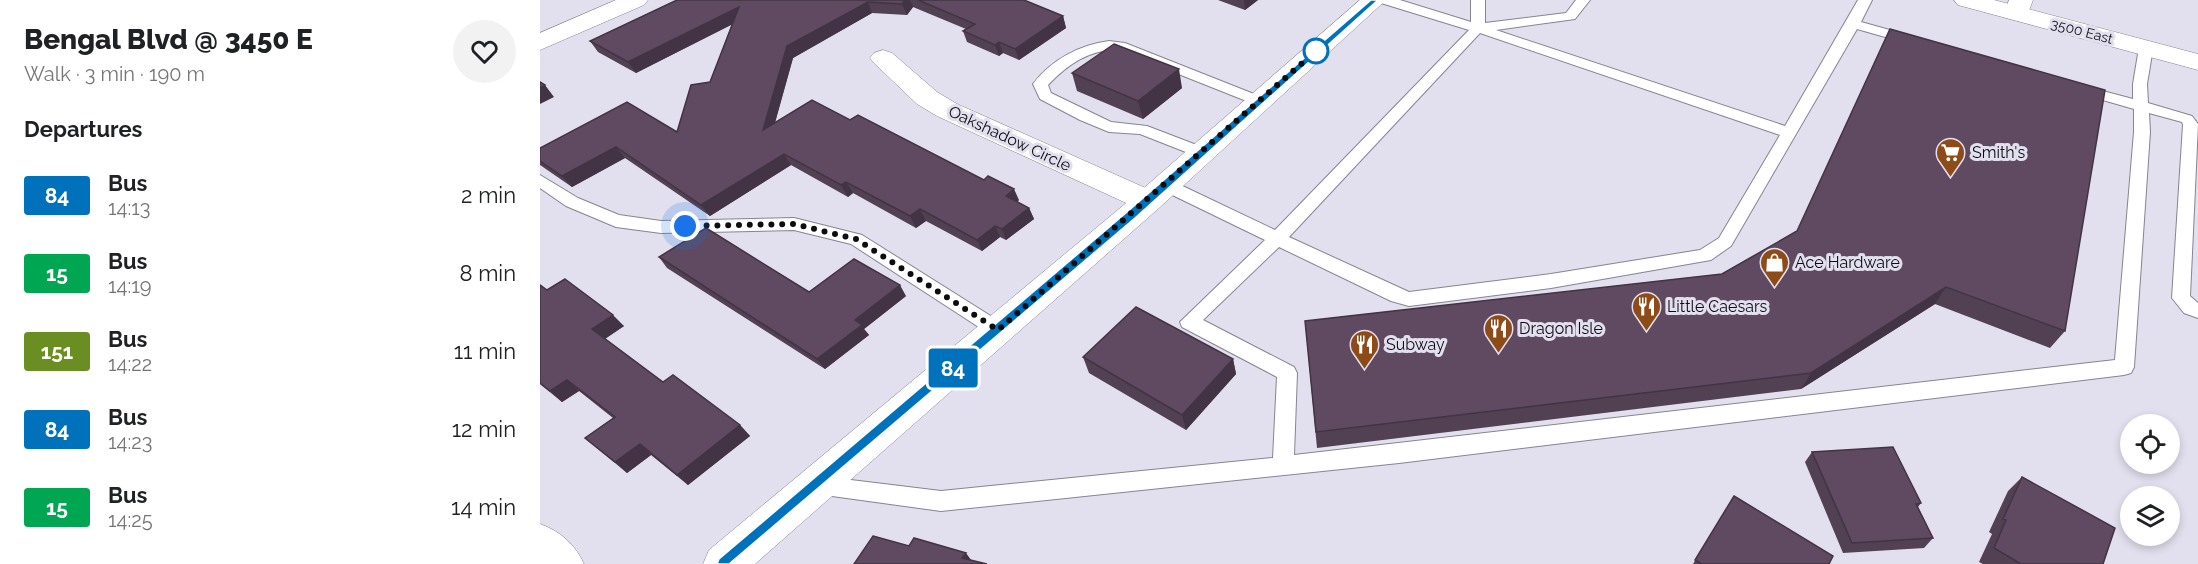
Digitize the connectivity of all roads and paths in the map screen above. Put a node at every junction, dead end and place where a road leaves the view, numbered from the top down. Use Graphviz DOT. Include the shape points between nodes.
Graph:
graph roads {
  1 [pos="636,0"];
  2 [pos="1374,0"];
  3 [pos="1386,0"];
  4 [pos="1478,0"];
  5 [pos="1583,0"];
  6 [pos="1864,0"];
  7 [pos="1966,0"];
  8 [pos="2019,7"];
  9 [pos="1853,24"];
  10 [pos="1478,28"];
  11 [pos="540,42"];
  12 [pos="1920,43"];
  13 [pos="2146,48"];
  14 [pos="883,58"];
  15 [pos="2198,62"];
  16 [pos="2064,84"];
  17 [pos="1259,101"];
  18 [pos="2142,107"];
  19 [pos="2193,121"];
  20 [pos="1789,133"];
  21 [pos="1201,153"];
  22 [pos="540,180"];
  23 [pos="1157,193"];
  24 [pos="1278,237"];
  25 [pos="2191,245"];
  26 [pos="2198,310"];
  27 [pos="998,330"];
  28 [pos="1283,466"];
  29 [pos="816,486"];
  30 [pos="540,543"];
  31 [pos="563,564"];
  32 [pos="724,564"];
  1 -- 11 [label="main road"];
  2 -- 17 [label="main road"];
  3 -- 10 [label="lane"];
  4 -- 10 [label="lane"];
  5 -- 10 [label="lane" via="1570,16"];
  6 -- 9 [label="lane"];
  7 -- 8 [label="main road, 3500 East"];
  8 -- 13 [label="main road, 3500 East"];
  9 -- 12 [label="lane"];
  9 -- 20 [label="lane"];
  10 -- 20 [label="lane"];
  10 -- 24 [label="lane"];
  13 -- 15 [label="main road, 3500 East"];
  13 -- 18 [label="lane" via="2140,84"];
  14 -- 23 [label="main road, Oakshadow Circle" via="927,98 948,110"];
  16 -- 18 [label="lane"];
  17 -- 21 [label="main road"];
  17 -- 21 [label="lane" via="1108,44 1086,49 1040,84 1045,96 1085,117 1109,127 1142,129"];
  18 -- 19 [label="lane"];
  18 -- 28 [label="lane" via="2124,367"];
  19 -- 25 [label="lane"];
  20 -- 24 [label="lane" via="1725,242 1705,256 1680,262 1409,299"];
  21 -- 23 [label="main road"];
  22 -- 27 [label="lane" via="572,202 616,221 661,227 794,224 856,239"];
  23 -- 24 [label="lane"];
  23 -- 27 [label="main road"];
  24 -- 28 [label="lane" via="1190,322 1287,373"];
  25 -- 26 [label="lane" via="2181,298"];
  27 -- 29 [label="main road"];
  28 -- 29 [label="lane" via="941,501"];
  29 -- 32 [label="main road"];
  30 -- 31 [label="main road"];
}
